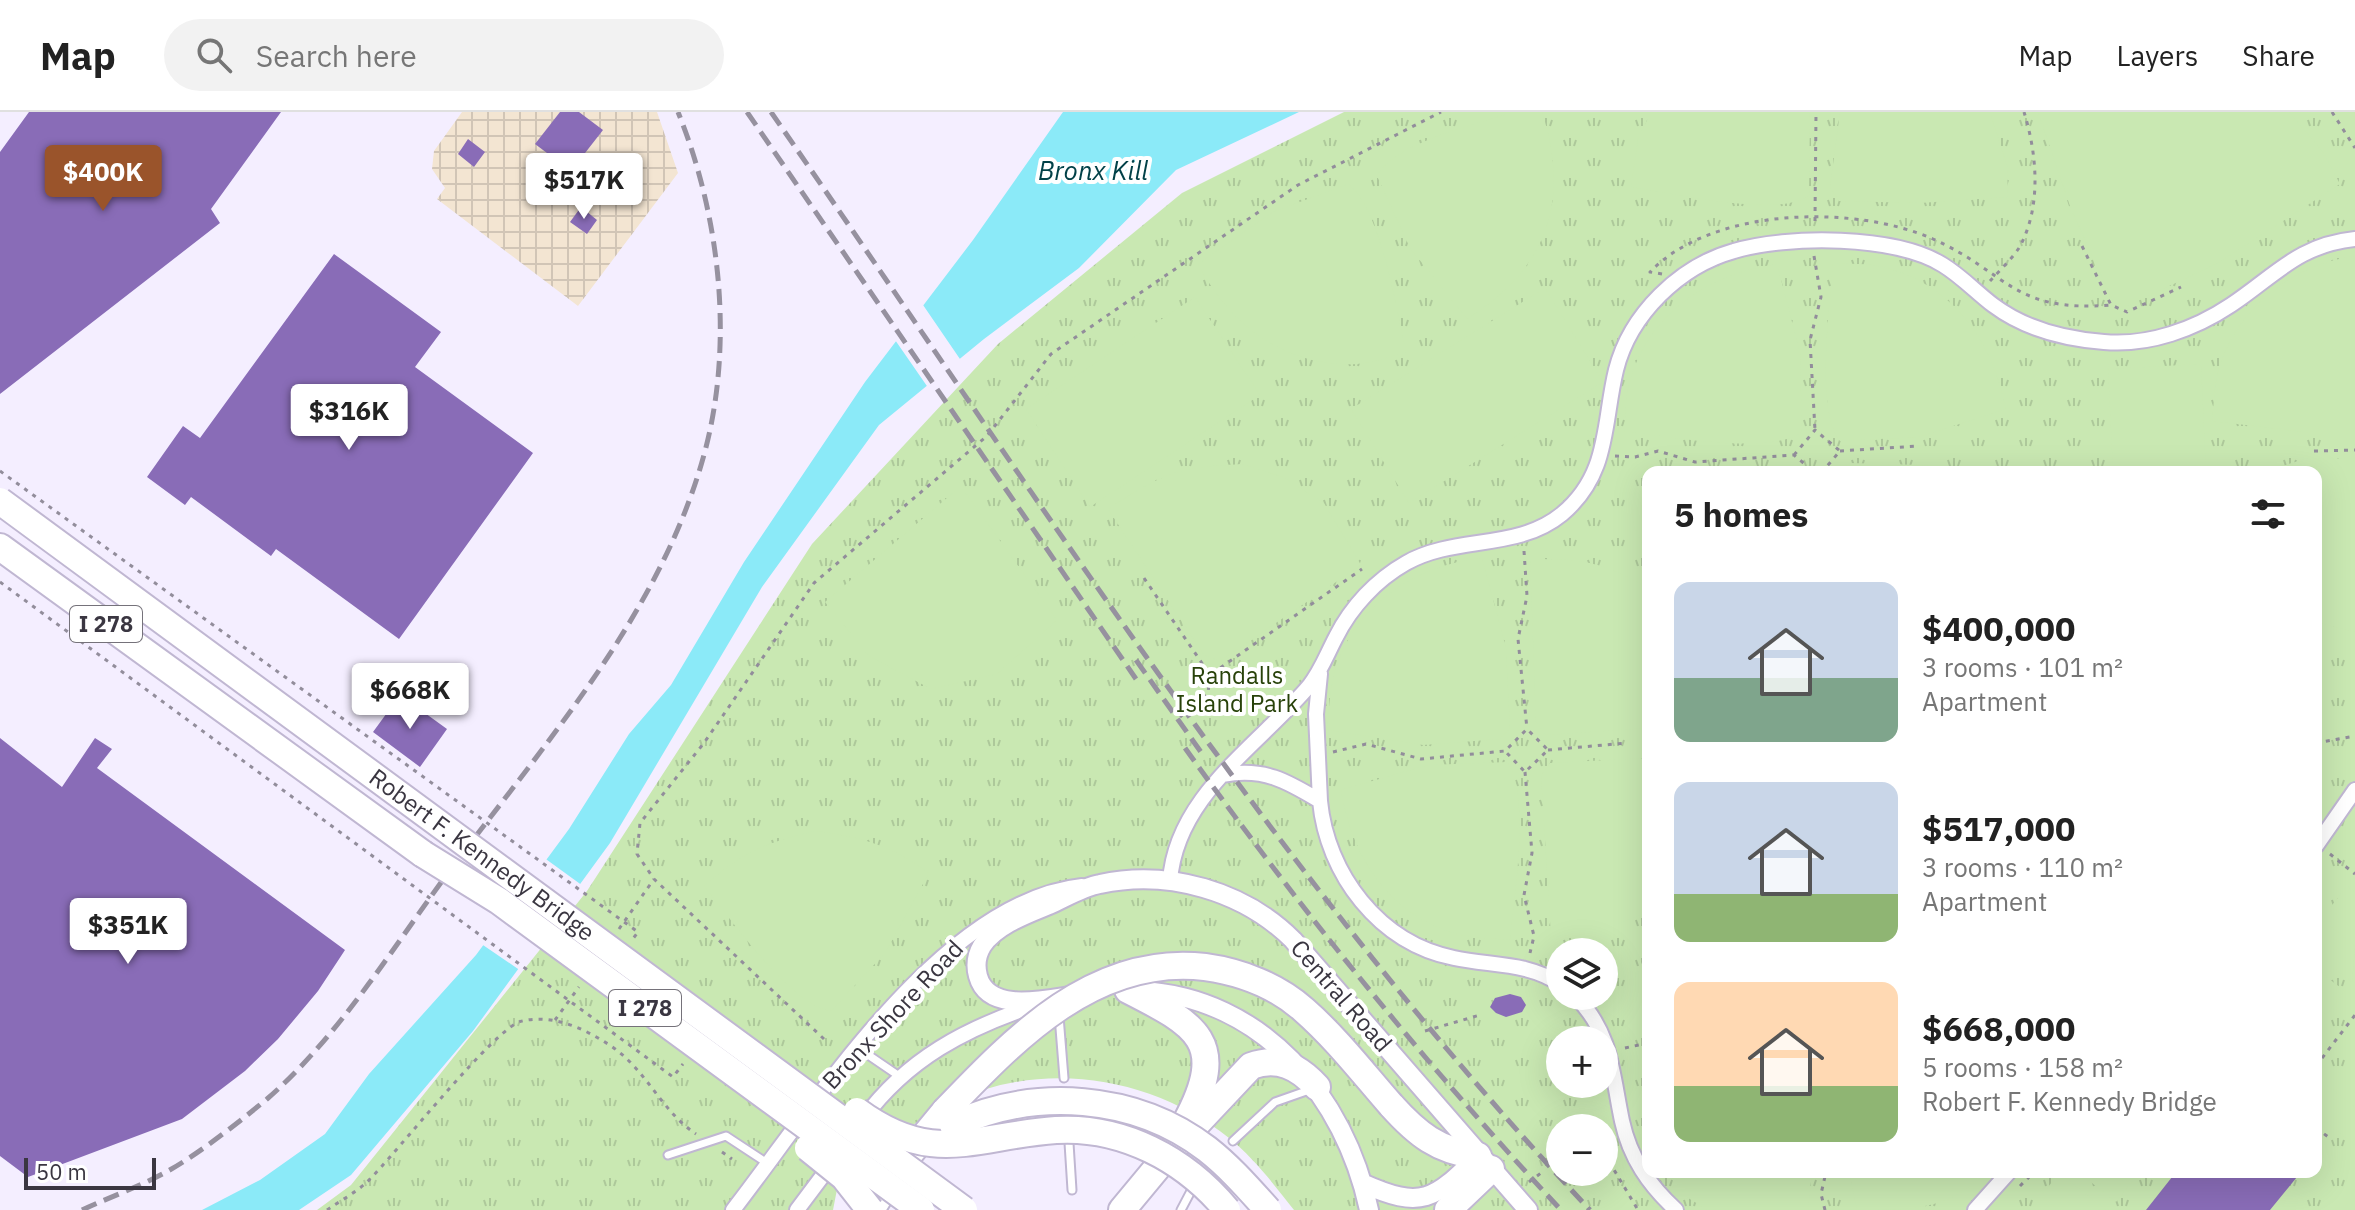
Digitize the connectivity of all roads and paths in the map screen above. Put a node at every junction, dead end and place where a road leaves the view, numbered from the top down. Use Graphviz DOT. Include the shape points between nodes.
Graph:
graph roads {
  1 [pos="1441,112"];
  2 [pos="1816,112"];
  3 [pos="2024,112"];
  4 [pos="2332,112"];
  5 [pos="2355,148"];
  6 [pos="2355,239"];
  7 [pos="1815,242"];
  8 [pos="2082,246"];
  9 [pos="1994,276"];
  10 [pos="2181,287"];
  11 [pos="1979,293"];
  12 [pos="2111,305"];
  13 [pos="1815,430"];
  14 [pos="1918,446"];
  15 [pos="2355,450"];
  16 [pos="1840,451"];
  17 [pos="2314,451"];
  18 [pos="1603,455"];
  19 [pos="1794,455"];
  20 [pos="1807,466"];
  21 [pos="1827,466"];
  22 [pos="0,471"];
  23 [pos="0,501"];
  24 [pos="1519,536"];
  25 [pos="0,547"];
  26 [pos="1362,569"];
  27 [pos="1144,578"];
  28 [pos="0,582"];
  29 [pos="1321,670"];
  30 [pos="1210,675"];
  31 [pos="1180,717"];
  32 [pos="1527,729"];
  33 [pos="2355,736"];
  34 [pos="2322,742"];
  35 [pos="1626,743"];
  36 [pos="1548,750"];
  37 [pos="1505,751"];
  38 [pos="1318,756"];
  39 [pos="1525,772"];
  40 [pos="1223,775"];
  41 [pos="2355,790"];
  42 [pos="1320,801"];
  43 [pos="2322,846"];
  44 [pos="2322,849"];
  45 [pos="423,854"];
  46 [pos="2355,874"];
  47 [pos="1170,881"];
  48 [pos="1099,884"];
  49 [pos="470,925"];
  50 [pos="629,944"];
  51 [pos="1528,962"];
  52 [pos="1546,978"];
  53 [pos="1128,990"];
  54 [pos="1058,998"];
  55 [pos="1587,1010"];
  56 [pos="1480,1015"];
  57 [pos="2355,1015"];
  58 [pos="717,1026"];
  59 [pos="1599,1026"];
  60 [pos="1425,1031"];
  61 [pos="824,1039"];
  62 [pos="1642,1045"];
  63 [pos="857,1048"];
  64 [pos="1618,1051"];
  65 [pos="2322,1058"];
  66 [pos="899,1076"];
  67 [pos="1064,1078"];
  68 [pos="1317,1087"];
  69 [pos="1618,1088"];
  70 [pos="949,1118"];
  71 [pos="2322,1132"];
  72 [pos="2331,1139"];
  73 [pos="1233,1141"];
  74 [pos="707,1142"];
  75 [pos="1069,1143"];
  76 [pos="1171,1151"];
  77 [pos="668,1155"];
  78 [pos="732,1159"];
  79 [pos="1485,1163"];
  80 [pos="768,1164"];
  81 [pos="1642,1170"];
  82 [pos="1618,1176"];
  83 [pos="1646,1178"];
  84 [pos="1825,1178"];
  85 [pos="2004,1178"];
  86 [pos="2027,1178"];
  87 [pos="1362,1183"];
  88 [pos="2017,1187"];
  89 [pos="1072,1190"];
  90 [pos="1191,1191"];
  91 [pos="327,1210"];
  92 [pos="733,1210"];
  93 [pos="797,1210"];
  94 [pos="870,1210"];
  95 [pos="921,1210"];
  96 [pos="964,1210"];
  97 [pos="1122,1210"];
  98 [pos="1181,1210"];
  99 [pos="1227,1210"];
  100 [pos="1268,1210"];
  101 [pos="1369,1210"];
  102 [pos="1448,1210"];
  103 [pos="1528,1210"];
  104 [pos="1638,1210"];
  105 [pos="1676,1210"];
  106 [pos="1825,1210"];
  107 [pos="1975,1210"];
  1 -- 61 [label="path" via="1298,185 1051,354 987,436 814,583 704,743 640,823 637,854 654,879"];
  2 -- 7 [label="path"];
  3 -- 9 [label="path" via="2036,158 2033,206 2019,247"];
  4 -- 5 [label="path"];
  6 -- 11 [label="street" via="2295,257 2221,312 2147,340 2109,343 2048,332 2010,317"];
  7 -- 11 [label="street" via="1869,242 1907,250 1943,265"];
  7 -- 13 [label="path" via="1821,297 1810,340"];
  7 -- 18 [label="street" via="1734,251 1700,265 1661,295 1620,355"];
  8 -- 12 [label="path"];
  9 -- 11 [label="path"];
  9 -- 12 [label="path" via="2041,302"];
  10 -- 12 [label="path" via="2127,312"];
  13 -- 16 [label="path"];
  13 -- 19 [label="path"];
  14 -- 16 [label="path"];
  15 -- 17 [label="path"];
  16 -- 21 [label="path"];
  18 -- 19 [label="path" via="1626,458 1658,451 1695,462"];
  18 -- 24 [label="street" via="1588,484 1561,515"];
  19 -- 20 [label="path"];
  22 -- 50 [label="path, bridge" via="638,932"];
  23 -- 58 [label="highway, Robert F. Kennedy Bridge / I 278, bridge"];
  24 -- 29 [label="street" via="1440,548 1403,565 1359,602"];
  24 -- 32 [label="path" via="1527,596 1518,639"];
  25 -- 45 [label="highway, Robert F. Kennedy Bridge / I 278"];
  26 -- 30 [label="path"];
  27 -- 30 [label="path"];
  28 -- 49 [label="path, bridge"];
  29 -- 38 [label="street"];
  29 -- 40 [label="street"];
  30 -- 31 [label="path" via="1208,693"];
  32 -- 36 [label="path"];
  32 -- 37 [label="path"];
  33 -- 34 [label="path"];
  35 -- 36 [label="path"];
  36 -- 39 [label="path"];
  37 -- 38 [label="path" via="1421,759 1366,744"];
  37 -- 39 [label="path"];
  38 -- 42 [label="street"];
  39 -- 51 [label="path" via="1532,853 1524,895 1534,936"];
  40 -- 42 [label="street" via="1271,774"];
  40 -- 47 [label="street" via="1182,829"];
  41 -- 43 [label="street"];
  42 -- 52 [label="street" via="1326,841 1341,874 1364,904 1400,936 1441,955 1516,966"];
  44 -- 46 [label="path"];
  45 -- 94 [label="highway, bridge" via="491,915 833,1167"];
  45 -- 95 [label="highway, Robert F. Kennedy Bridge / I 278, bridge" via="499,901"];
  47 -- 48 [label="street, Central Road"];
  47 -- 79 [label="street, Central Road" via="1224,895 1282,929"];
  48 -- 54 [label="street" via="1008,924 988,939 978,956 981,984 995,996 1016,1002"];
  48 -- 63 [label="street, Bronx Shore Road" via="1053,889 992,918 926,974"];
  53 -- 54 [label="street"];
  53 -- 68 [label="street" via="1178,997 1232,1017 1282,1049"];
  53 -- 76 [label="highway" via="1183,1019 1205,1056 1202,1092"];
  54 -- 66 [label="street, Bronx Shore Road" via="965,1033"];
  54 -- 67 [label="lane"];
  55 -- 59 [label="street"];
  56 -- 60 [label="path"];
  57 -- 65 [label="path"];
  58 -- 96 [label="highway, Robert F. Kennedy Bridge / I 278, bridge"];
  58 -- 99 [label="highway, bridge" via="890,1133 963,1145 1055,1130 1103,1134 1165,1157"];
  62 -- 64 [label="path"];
  63 -- 66 [label="lane"];
  63 -- 80 [label="street, Bronx Shore Road"];
  66 -- 93 [label="street, Bronx Shore Road"];
  68 -- 73 [label="lane" via="1275,1102"];
  68 -- 76 [label="highway" via="1282,1063 1251,1066"];
  68 -- 87 [label="street"];
  69 -- 81 [label="street" via="1630,1147"];
  70 -- 79 [label="highway, bridge" via="1014,1045 1072,998 1123,973 1168,965 1230,971 1277,991 1320,1025 1422,1137"];
  70 -- 94 [label="highway" via="893,1174"];
  70 -- 100 [label="highway, bridge" via="1042,1101 1084,1101 1125,1109 1165,1124 1208,1150"];
  71 -- 72 [label="path"];
  74 -- 77 [label="lane"];
  74 -- 78 [label="path"];
  74 -- 80 [label="lane" via="726,1136"];
  74 -- 91 [label="path" via="671,1115 637,1066 609,1045 568,1022 520,1021 495,1040 365,1184"];
  75 -- 89 [label="lane"];
  76 -- 97 [label="highway"];
  79 -- 87 [label="street" via="1418,1204 1395,1203"];
  79 -- 102 [label="highway"];
  79 -- 103 [label="street, Central Road"];
  80 -- 92 [label="street, Bronx Shore Road"];
  82 -- 104 [label="path"];
  83 -- 105 [label="street"];
  84 -- 106 [label="path"];
  85 -- 107 [label="street"];
  86 -- 88 [label="path"];
  87 -- 101 [label="street"];
  90 -- 98 [label="lane"];
}
